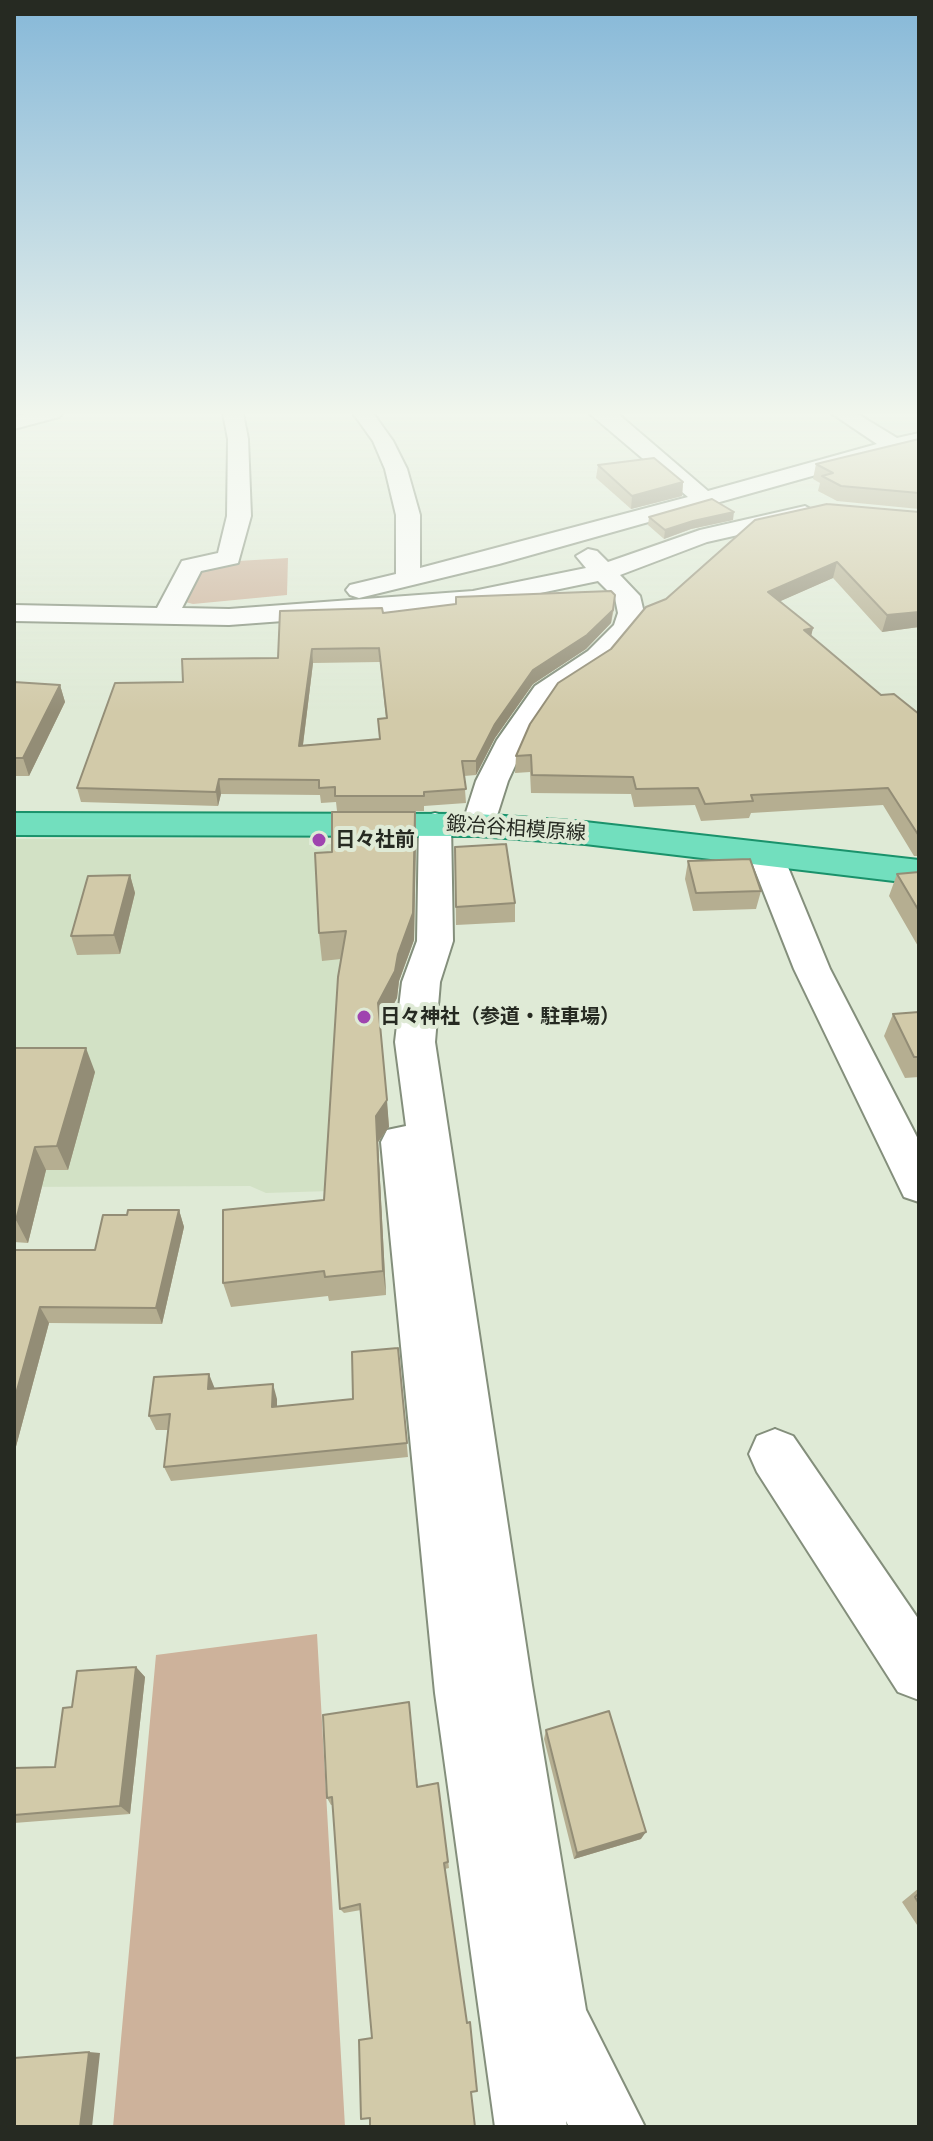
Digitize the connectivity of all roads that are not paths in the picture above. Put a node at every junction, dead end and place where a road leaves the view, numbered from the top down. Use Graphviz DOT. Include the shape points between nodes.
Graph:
graph roads {
  1 [pos="239,513"];
  2 [pos="407,513"];
  3 [pos="655,513"];
  4 [pos="814,513"];
  5 [pos="569,537"];
  6 [pos="604,572"];
  7 [pos="404,579"];
  8 [pos="406,606"];
  9 [pos="14,613"];
  10 [pos="167,613"];
  11 [pos="14,824"];
  12 [pos="456,824"];
  13 [pos="766,855"];
  14 [pos="919,872"];
  15 [pos="919,1184"];
  16 [pos="775,1454"];
  17 [pos="919,1671"];
  18 [pos="560,2105"];
  1 -- 10 [label="street" via="229,558 191,566"];
  2 -- 7 [label="street"];
  3 -- 5 [label="street"];
  4 -- 6 [label="street" via="700,537"];
  5 -- 6 [label="street"];
  5 -- 7 [label="street"];
  6 -- 8 [label="street" via="473,599"];
  6 -- 12 [label="street" via="627,596 631,613 626,628 598,657 545,692 492,781"];
  7 -- 8 [label="street"];
  7 -- 10 [label="street" via="352,591"];
  8 -- 10 [label="street" via="229,617"];
  9 -- 10 [label="street"];
  11 -- 12 [label="main road, 鍛冶谷相模原線"];
  12 -- 13 [label="main road, 鍛冶谷相模原線"];
  12 -- 18 [label="street" via="435,941 421,982 391,1037 422,1197 483,1689"];
  13 -- 14 [label="main road, 鍛冶谷相模原線"];
  13 -- 15 [label="street" via="812,969"];
  16 -- 17 [label="street"];
}
